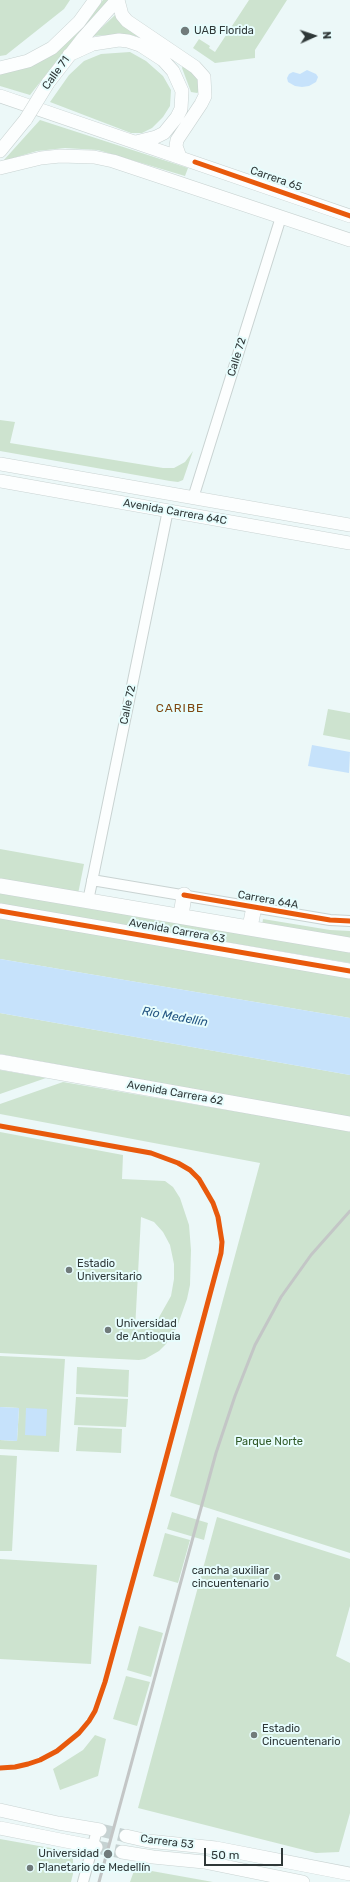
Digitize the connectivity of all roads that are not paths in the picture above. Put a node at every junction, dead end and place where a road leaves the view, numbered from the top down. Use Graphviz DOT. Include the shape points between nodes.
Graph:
graph roads {
  1 [pos="95,0"];
  2 [pos="118,0"];
  3 [pos="69,54"];
  4 [pos="0,68"];
  5 [pos="206,90"];
  6 [pos="182,95"];
  7 [pos="0,96"];
  8 [pos="191,119"];
  9 [pos="134,142"];
  10 [pos="0,151"];
  11 [pos="180,157"];
  12 [pos="0,168"];
  13 [pos="350,216"];
  14 [pos="281,217"];
  15 [pos="350,240"];
  16 [pos="0,464"];
  17 [pos="0,481"];
  18 [pos="193,498"];
  19 [pos="168,510"];
  20 [pos="350,526"];
  21 [pos="350,543"];
  22 [pos="92,880"];
  23 [pos="0,886"];
  24 [pos="184,896"];
  25 [pos="88,900"];
  26 [pos="254,907"];
  27 [pos="0,911"];
  28 [pos="181,916"];
  29 [pos="350,921"];
  30 [pos="250,928"];
  31 [pos="350,944"];
  32 [pos="350,971"];
  33 [pos="0,1062"];
  34 [pos="350,1124"];
  35 [pos="0,1810"];
  36 [pos="0,1828"];
  37 [pos="99,1830"];
  38 [pos="126,1836"];
  39 [pos="94,1847"];
  40 [pos="122,1852"];
  41 [pos="350,1874"];
  42 [pos="82,1882"];
  43 [pos="303,1882"];
  1 -- 4 [label="main road, Calle 71" via="75,27 52,48 28,61"];
  2 -- 3 [label="main road, Calle 71"];
  2 -- 5 [label="main road" via="127,21 200,71 204,77"];
  3 -- 6 [label="main road" via="106,41 135,42 169,65 178,78"];
  3 -- 10 [label="main road, Calle 71, bridge" via="26,119"];
  5 -- 6 [label="main road" via="198,97"];
  5 -- 8 [label="main road"];
  6 -- 8 [label="main road" via="185,110"];
  6 -- 9 [label="main road" via="177,117 169,128 156,138"];
  7 -- 9 [label="main road, Carrera 65"];
  8 -- 11 [label="main road" via="177,140 176,146"];
  9 -- 11 [label="main road, Carrera 65"];
  11 -- 13 [label="main road, Carrera 65"];
  12 -- 14 [label="main road" via="41,158 94,157 129,165"];
  14 -- 15 [label="main road"];
  14 -- 18 [label="street, Calle 72"];
  16 -- 18 [label="main road, Avenida Carrera 64C"];
  17 -- 19 [label="main road, Avenida Carrera 64C"];
  18 -- 20 [label="main road, Avenida Carrera 64C"];
  19 -- 21 [label="main road, Avenida Carrera 64C"];
  19 -- 22 [label="street, Calle 72"];
  22 -- 24 [label="street, Carrera 64A"];
  22 -- 25 [label="street, Calle 72"];
  23 -- 25 [label="highway, Avenida Carrera 63"];
  24 -- 26 [label="street, Carrera 64A"];
  24 -- 28 [label="highway"];
  25 -- 28 [label="highway, Avenida Carrera 63"];
  26 -- 29 [label="street, Carrera 64A"];
  26 -- 30 [label="highway"];
  27 -- 32 [label="highway, Avenida Carrera 63"];
  28 -- 30 [label="highway, Avenida Carrera 63"];
  30 -- 31 [label="highway, Avenida Carrera 63"];
  33 -- 34 [label="highway, Avenida Carrera 62"];
  35 -- 37 [label="main road"];
  36 -- 39 [label="main road"];
  37 -- 39 [label="street"];
  38 -- 41 [label="main road, Carrera 53" via="148,1841 216,1848"];
  39 -- 42 [label="street"];
  40 -- 43 [label="main road, Carrera 53" via="204,1862"];
}
